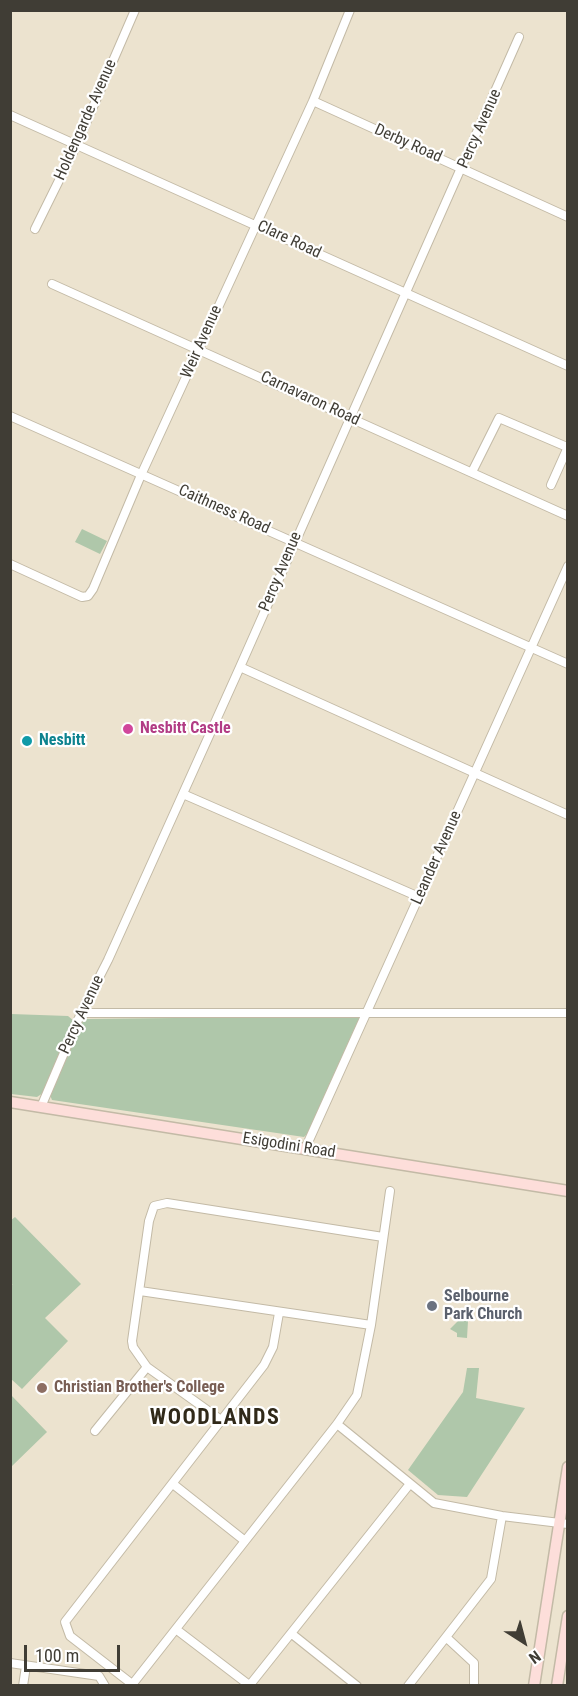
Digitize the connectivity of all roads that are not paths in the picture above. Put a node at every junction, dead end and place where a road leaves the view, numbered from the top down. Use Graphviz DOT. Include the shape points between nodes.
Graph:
graph roads {
  1 [pos="135,10"];
  2 [pos="350,10"];
  3 [pos="519,37"];
  4 [pos="313,101"];
  5 [pos="10,115"];
  6 [pos="77,144"];
  7 [pos="462,168"];
  8 [pos="567,217"];
  9 [pos="255,224"];
  10 [pos="35,229"];
  11 [pos="52,284"];
  12 [pos="406,294"];
  13 [pos="200,348"];
  14 [pos="567,366"];
  15 [pos="10,416"];
  16 [pos="350,417"];
  17 [pos="567,447"];
  18 [pos="472,472"];
  19 [pos="141,475"];
  20 [pos="551,485"];
  21 [pos="567,516"];
  22 [pos="294,542"];
  23 [pos="10,564"];
  24 [pos="567,566"];
  25 [pos="531,648"];
  26 [pos="567,664"];
  27 [pos="240,667"];
  28 [pos="475,774"];
  29 [pos="183,794"];
  30 [pos="567,815"];
  31 [pos="419,897"];
  32 [pos="81,1013"];
  33 [pos="368,1013"];
  34 [pos="567,1013"];
  35 [pos="10,1102"];
  36 [pos="41,1107"];
  37 [pos="305,1149"];
  38 [pos="562,1190"];
  39 [pos="390,1191"];
  40 [pos="567,1196"];
  41 [pos="383,1237"];
  42 [pos="140,1291"];
  43 [pos="279,1313"];
  44 [pos="371,1325"];
  45 [pos="147,1366"];
  46 [pos="221,1420"];
  47 [pos="338,1424"];
  48 [pos="95,1431"];
  49 [pos="567,1467"];
  50 [pos="173,1484"];
  51 [pos="409,1485"];
  52 [pos="502,1516"];
  53 [pos="563,1523"];
  54 [pos="244,1541"];
  55 [pos="567,1616"];
  56 [pos="177,1630"];
  57 [pos="292,1634"];
  58 [pos="447,1638"];
  59 [pos="10,1664"];
  60 [pos="26,1666"];
  61 [pos="131,1685"];
  62 [pos="249,1685"];
  63 [pos="23,1686"];
  64 [pos="105,1686"];
  65 [pos="357,1686"];
  66 [pos="408,1686"];
  67 [pos="474,1686"];
  68 [pos="534,1686"];
  69 [pos="557,1686"];
  1 -- 6 [label="street, Holdengarde Avenue"];
  2 -- 4 [label="street, Weir Avenue"];
  3 -- 7 [label="street, Percy Avenue"];
  4 -- 7 [label="street, Derby Road"];
  4 -- 9 [label="street, Weir Avenue"];
  5 -- 6 [label="street, Clare Road"];
  6 -- 9 [label="street, Clare Road"];
  6 -- 10 [label="street, Holdengarde Avenue"];
  7 -- 8 [label="street, Derby Road"];
  7 -- 12 [label="street, Percy Avenue"];
  9 -- 12 [label="street, Clare Road"];
  9 -- 13 [label="street, Weir Avenue"];
  11 -- 13 [label="street, Carnavaron Road"];
  12 -- 14 [label="street, Clare Road"];
  12 -- 16 [label="street, Percy Avenue"];
  13 -- 16 [label="street, Carnavaron Road"];
  13 -- 19 [label="street, Weir Avenue"];
  15 -- 19 [label="street, Caithness Road"];
  16 -- 18 [label="street, Carnavaron Road"];
  16 -- 22 [label="street, Percy Avenue"];
  17 -- 18 [label="street" via="499,418"];
  17 -- 20 [label="street"];
  18 -- 21 [label="street, Carnavaron Road"];
  19 -- 22 [label="street, Caithness Road"];
  19 -- 23 [label="street, Weir Avenue" via="88,596 82,597"];
  22 -- 25 [label="street, Caithness Road"];
  22 -- 27 [label="street, Percy Avenue"];
  24 -- 25 [label="street, Leander Avenue"];
  25 -- 26 [label="street, Caithness Road"];
  25 -- 28 [label="street, Leander Avenue"];
  27 -- 28 [label="street"];
  27 -- 29 [label="street, Percy Avenue"];
  28 -- 30 [label="street"];
  28 -- 31 [label="street, Leander Avenue"];
  29 -- 31 [label="street"];
  29 -- 32 [label="street, Percy Avenue"];
  31 -- 33 [label="street, Leander Avenue"];
  32 -- 33 [label="street"];
  32 -- 36 [label="street, Percy Avenue"];
  33 -- 34 [label="street"];
  33 -- 37 [label="street, Leander Avenue"];
  35 -- 36 [label="main road, Esigodini Road"];
  36 -- 37 [label="main road, Esigodini Road"];
  37 -- 38 [label="main road, Esigodini Road"];
  38 -- 40 [label="main road"];
  39 -- 41 [label="street"];
  41 -- 42 [label="street" via="160,1203 151,1211"];
  41 -- 44 [label="street"];
  42 -- 43 [label="street"];
  42 -- 45 [label="street" via="132,1341"];
  43 -- 44 [label="street"];
  43 -- 46 [label="street" via="269,1356"];
  44 -- 47 [label="street" via="361,1385"];
  45 -- 46 [label="street"];
  45 -- 48 [label="street"];
  46 -- 50 [label="street"];
  47 -- 51 [label="street"];
  47 -- 54 [label="street"];
  49 -- 53 [label="main road"];
  50 -- 54 [label="street"];
  50 -- 61 [label="street" via="65,1622 69,1636"];
  51 -- 52 [label="street" via="434,1503"];
  51 -- 57 [label="street"];
  52 -- 53 [label="street"];
  52 -- 58 [label="street" via="492,1579"];
  53 -- 68 [label="main road"];
  54 -- 56 [label="street"];
  55 -- 69 [label="main road"];
  56 -- 61 [label="street"];
  56 -- 62 [label="street"];
  57 -- 62 [label="street"];
  57 -- 65 [label="street"];
  58 -- 66 [label="street"];
  58 -- 67 [label="street" via="474,1663"];
  59 -- 60 [label="street"];
  60 -- 63 [label="street"];
  60 -- 64 [label="street" via="99,1676"];
}
